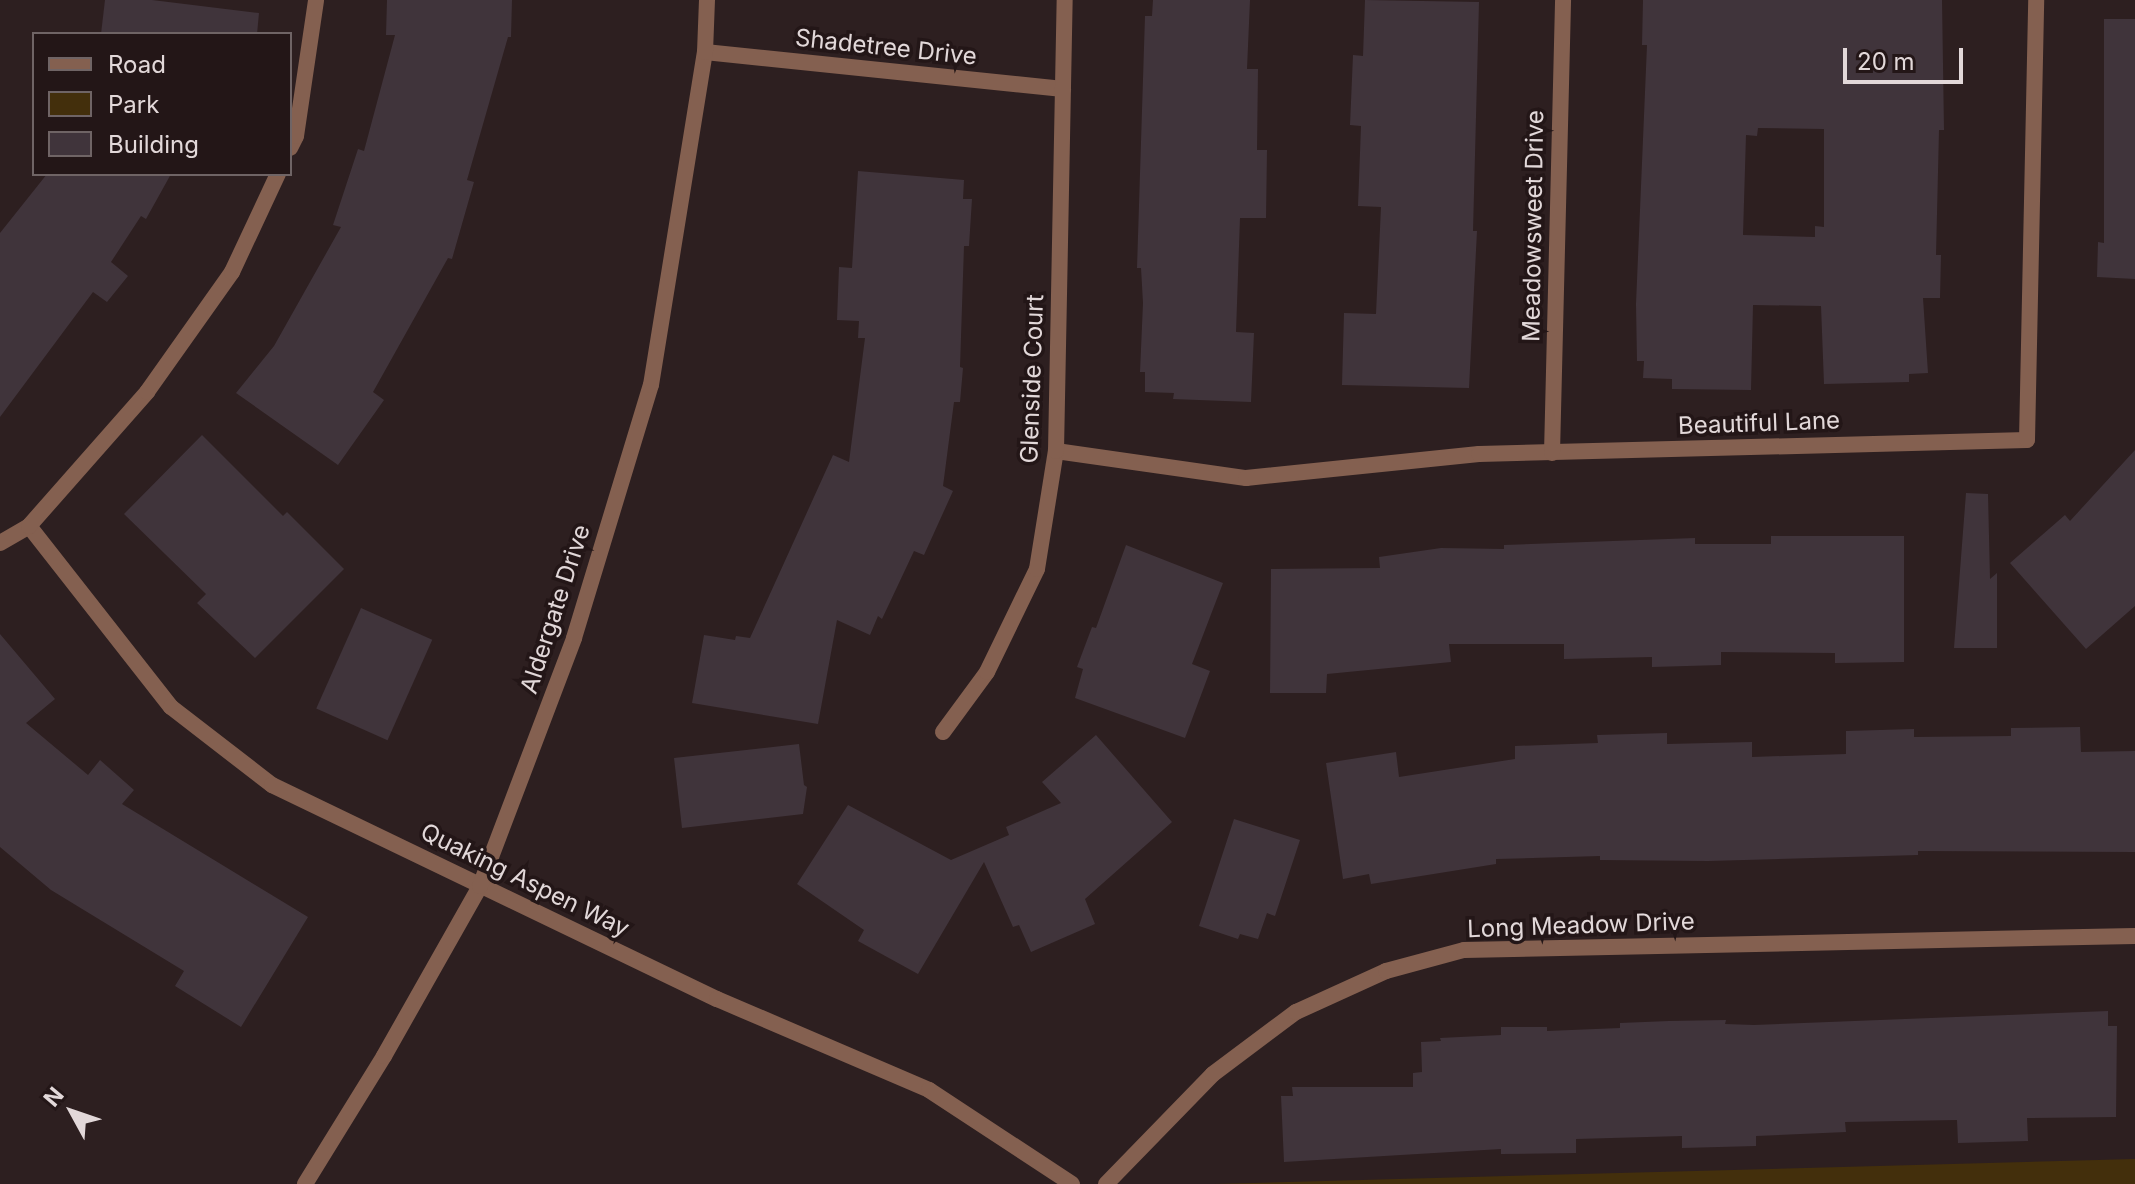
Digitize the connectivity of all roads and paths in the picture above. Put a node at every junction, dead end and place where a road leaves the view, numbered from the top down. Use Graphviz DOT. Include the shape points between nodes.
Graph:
graph roads {
  1 [pos="316,0"];
  2 [pos="707,0"];
  3 [pos="1065,0"];
  4 [pos="1563,0"];
  5 [pos="2036,0"];
  6 [pos="705,52"];
  7 [pos="1063,89"];
  8 [pos="292,144"];
  9 [pos="277,176"];
  10 [pos="1056,451"];
  11 [pos="1552,453"];
  12 [pos="29,526"];
  13 [pos="0,543"];
  14 [pos="943,732"];
  15 [pos="480,886"];
  16 [pos="2135,936"];
  17 [pos="305,1184"];
  18 [pos="1072,1184"];
  19 [pos="1106,1184"];
  1 -- 8 [label="street"];
  2 -- 6 [label="street, Aldergate Drive"];
  3 -- 7 [label="street, Glenside Court"];
  4 -- 11 [label="street, Meadowsweet Drive"];
  5 -- 11 [label="street, Beautiful Lane" via="2027,440"];
  6 -- 7 [label="street, Shadetree Drive"];
  6 -- 15 [label="street, Aldergate Drive" via="651,385 574,638"];
  7 -- 10 [label="street, Glenside Court"];
  9 -- 12 [label="street" via="232,272 147,392"];
  10 -- 11 [label="street, Beautiful Lane" via="1246,478 1479,454"];
  10 -- 14 [label="street, Glenside Court" via="1037,569 987,672"];
  12 -- 13 [label="street"];
  12 -- 15 [label="street, Quaking Aspen Way" via="171,707 272,785"];
  15 -- 17 [label="street, Aldergate Drive"];
  15 -- 18 [label="street, Quaking Aspen Way" via="717,999 929,1090"];
  16 -- 19 [label="street, Long Meadow Drive" via="1464,950 1386,971 1296,1012 1213,1074"];
}
